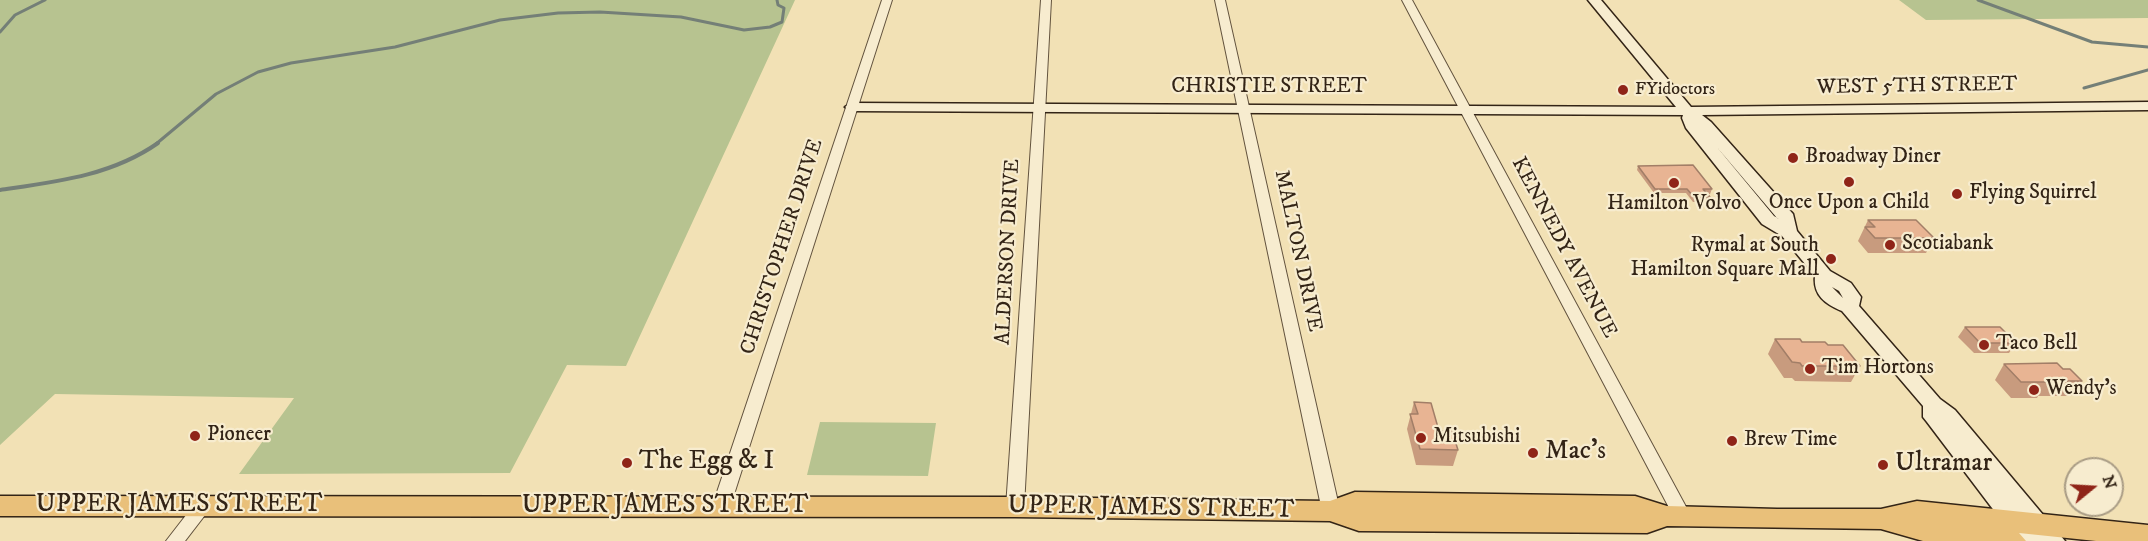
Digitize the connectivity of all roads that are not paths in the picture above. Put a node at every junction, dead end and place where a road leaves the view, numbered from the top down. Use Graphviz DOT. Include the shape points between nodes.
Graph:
graph roads {
  1 [pos="887,0"];
  2 [pos="1046,0"];
  3 [pos="1221,0"];
  4 [pos="1407,0"];
  5 [pos="1594,0"];
  6 [pos="2148,106"];
  7 [pos="852,108"];
  8 [pos="1039,109"];
  9 [pos="1245,109"];
  10 [pos="1465,110"];
  11 [pos="1687,111"];
  12 [pos="0,506"];
  13 [pos="203,506"];
  14 [pos="721,507"];
  15 [pos="1015,507"];
  16 [pos="1330,511"];
  17 [pos="1674,516"];
  18 [pos="2030,534"];
  19 [pos="2148,537"];
  20 [pos="175,541"];
  1 -- 7 [label="street, CHRISTOPHER DRIVE"];
  2 -- 8 [label="street, ALDERSON DRIVE"];
  3 -- 9 [label="street, MALTON DRIVE"];
  4 -- 10 [label="street, KENNEDY AVENUE"];
  5 -- 11 [label="street"];
  6 -- 11 [label="street, WEST 5TH STREET"];
  7 -- 8 [label="street, CHRISTIE STREET"];
  7 -- 14 [label="street, CHRISTOPHER DRIVE"];
  8 -- 9 [label="street, CHRISTIE STREET"];
  8 -- 15 [label="street, ALDERSON DRIVE"];
  9 -- 10 [label="street, CHRISTIE STREET"];
  9 -- 16 [label="street, MALTON DRIVE"];
  10 -- 11 [label="street, CHRISTIE STREET"];
  10 -- 17 [label="street, KENNEDY AVENUE"];
  11 -- 18 [label="street" via="1706,125 1783,214 1788,232 1824,275 1823,288 1834,301 1849,307 1933,404 1948,415"];
  12 -- 13 [label="main road, UPPER JAMES STREET"];
  13 -- 14 [label="main road, UPPER JAMES STREET"];
  13 -- 20 [label="street"];
  14 -- 15 [label="main road, UPPER JAMES STREET"];
  15 -- 16 [label="main road, UPPER JAMES STREET"];
  16 -- 17 [label="main road, UPPER JAMES STREET" via="1359,521 1647,523"];
  17 -- 18 [label="main road, UPPER JAMES STREET" via="1881,519 1934,533"];
  18 -- 19 [label="main road, UPPER JAMES STREET"];
}
